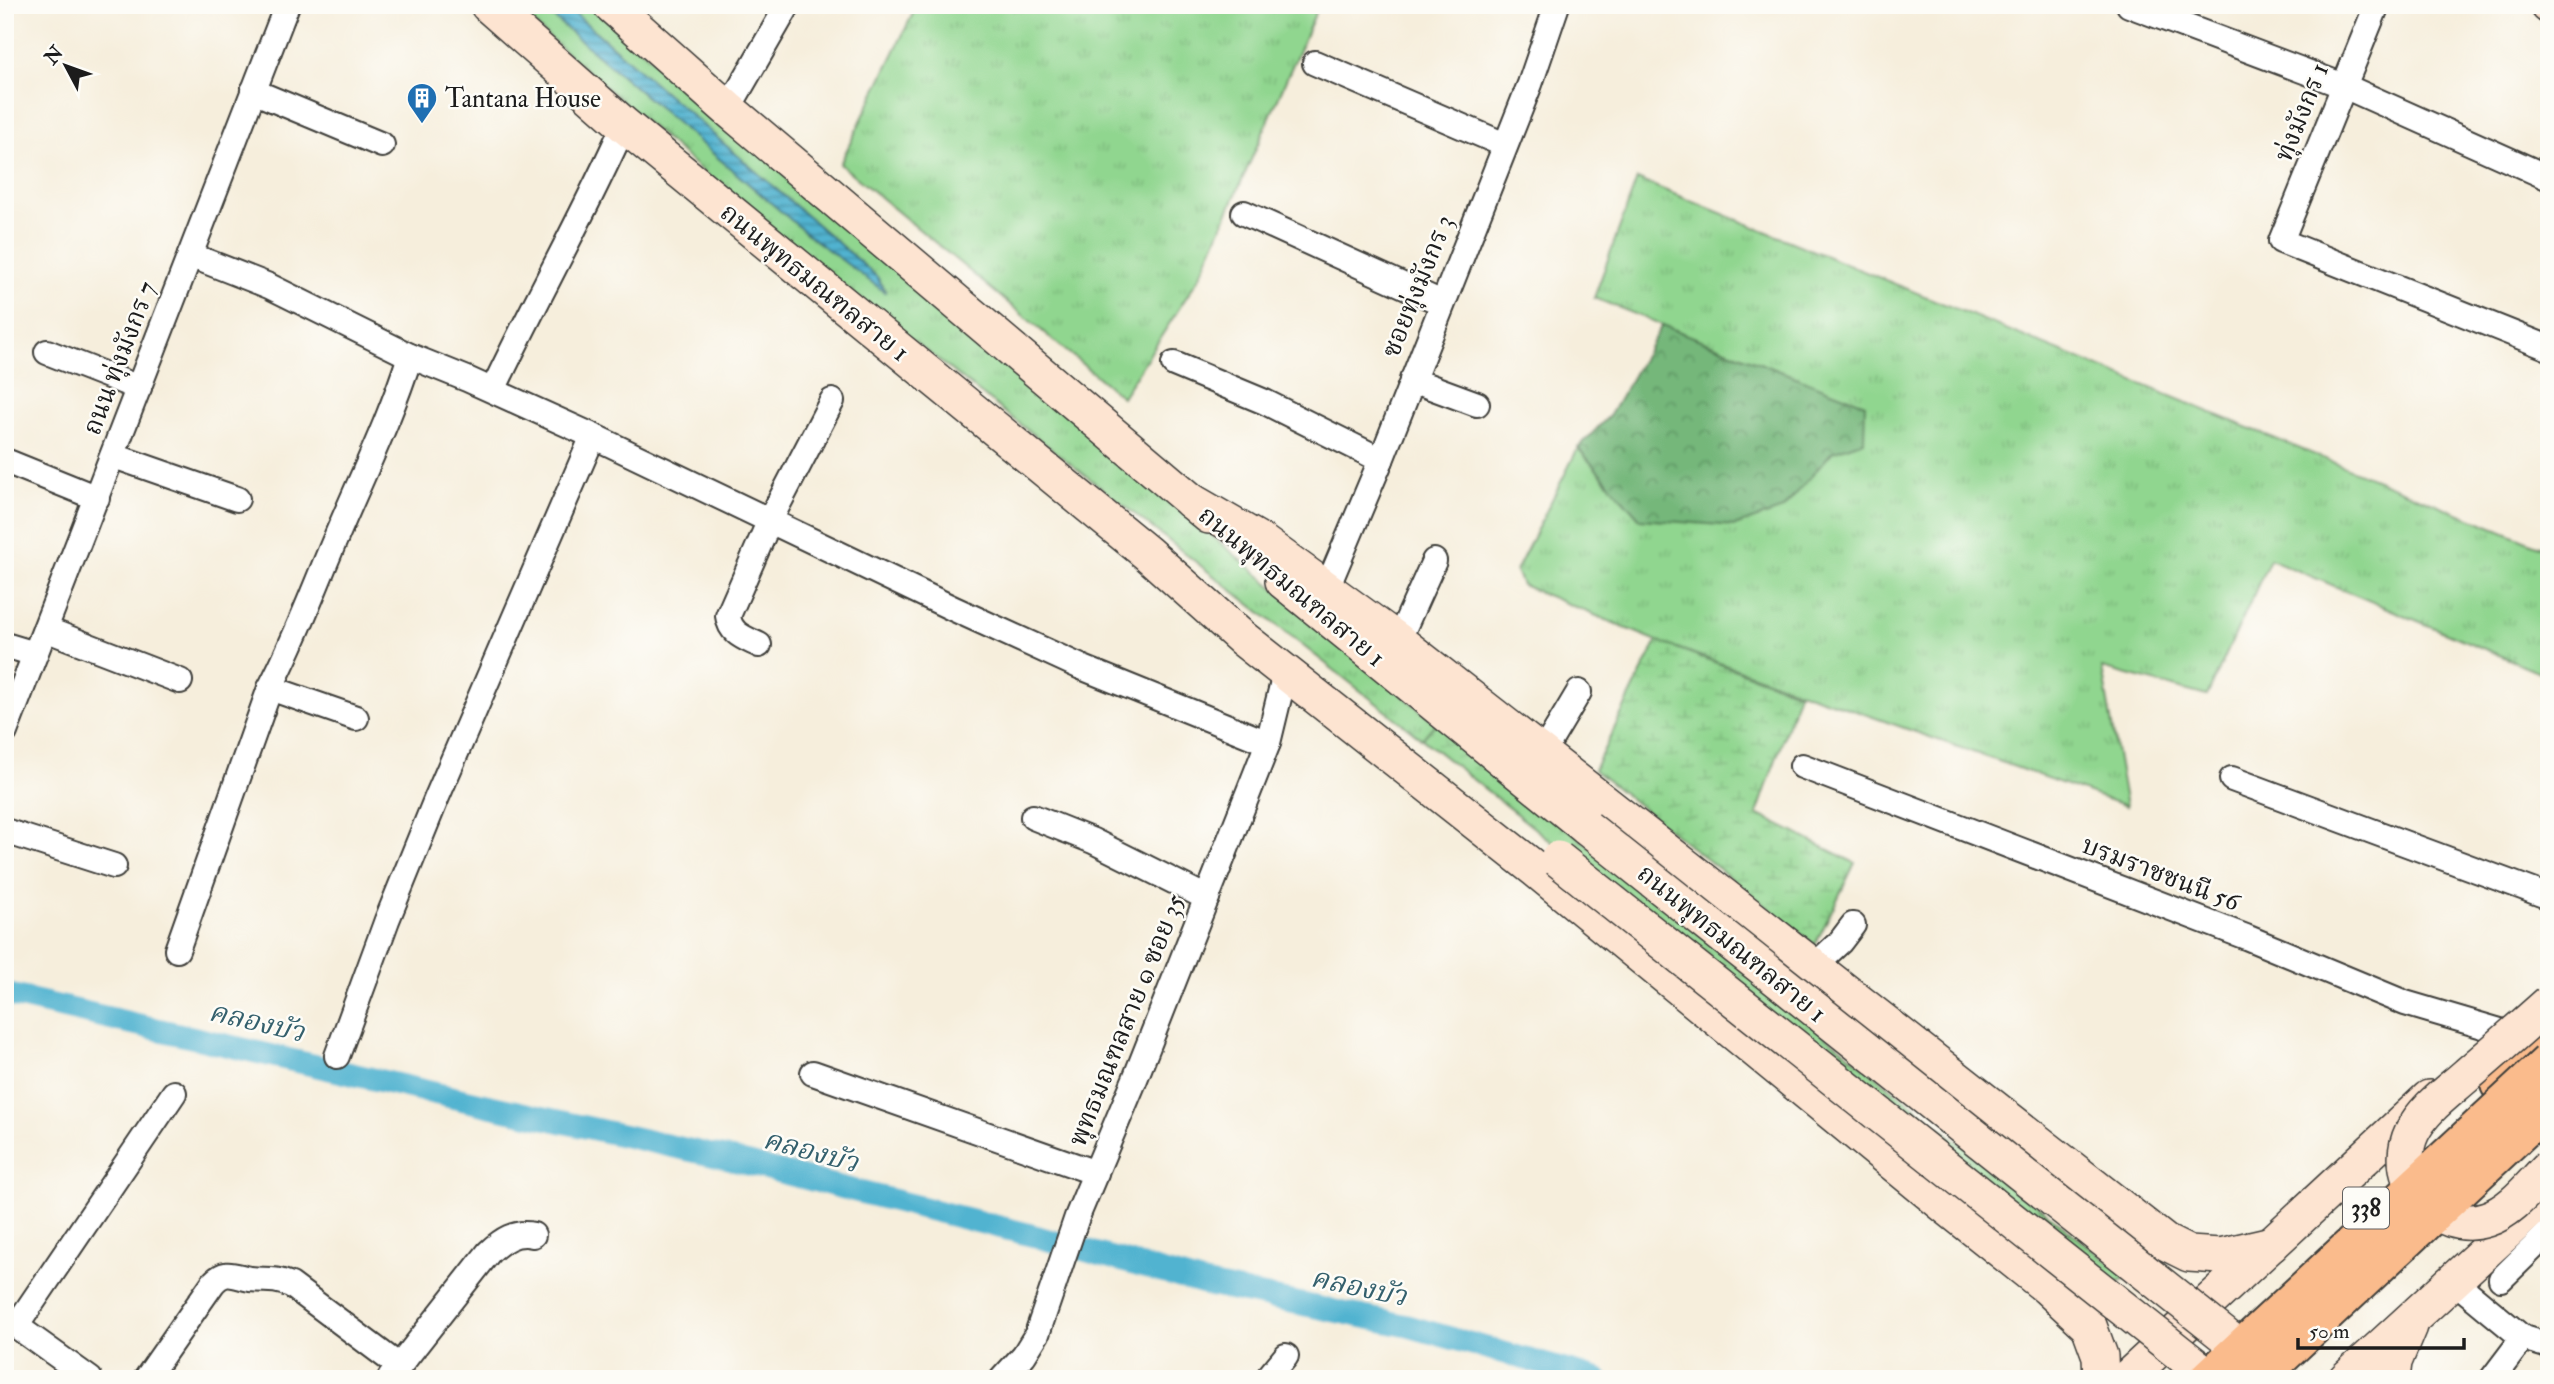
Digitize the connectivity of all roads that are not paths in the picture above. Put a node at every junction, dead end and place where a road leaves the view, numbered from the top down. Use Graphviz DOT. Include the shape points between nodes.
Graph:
graph roads {
  1 [pos="287,5"];
  2 [pos="488,5"];
  3 [pos="611,5"];
  4 [pos="789,5"];
  5 [pos="1557,5"];
  6 [pos="2129,5"];
  7 [pos="2377,5"];
  8 [pos="1315,63"];
  9 [pos="2344,86"];
  10 [pos="253,91"];
  11 [pos="728,109"];
  12 [pos="624,125"];
  13 [pos="382,145"];
  14 [pos="1505,145"];
  15 [pos="2549,178"];
  16 [pos="1244,213"];
  17 [pos="190,255"];
  18 [pos="1442,303"];
  19 [pos="2549,348"];
  20 [pos="47,352"];
  21 [pos="410,356"];
  22 [pos="1174,364"];
  23 [pos="1412,380"];
  24 [pos="139,388"];
  25 [pos="493,390"];
  26 [pos="832,401"];
  27 [pos="1477,404"];
  28 [pos="593,436"];
  29 [pos="114,456"];
  30 [pos="1381,460"];
  31 [pos="8,462"];
  32 [pos="97,498"];
  33 [pos="237,499"];
  34 [pos="1191,501"];
  35 [pos="770,520"];
  36 [pos="1147,553"];
  37 [pos="1434,561"];
  38 [pos="1327,588"];
  39 [pos="45,629"];
  40 [pos="1398,641"];
  41 [pos="5,645"];
  42 [pos="759,645"];
  43 [pos="35,654"];
  44 [pos="1285,673"];
  45 [pos="180,681"];
  46 [pos="270,688"];
  47 [pos="1579,692"];
  48 [pos="356,718"];
  49 [pos="5,732"];
  50 [pos="1268,743"];
  51 [pos="1542,754"];
  52 [pos="1802,766"];
  53 [pos="2232,779"];
  54 [pos="1033,817"];
  55 [pos="5,831"];
  56 [pos="114,866"];
  57 [pos="2549,897"];
  58 [pos="1207,898"];
  59 [pos="1853,925"];
  60 [pos="177,950"];
  61 [pos="1813,967"];
  62 [pos="2549,985"];
  63 [pos="2549,1003"];
  64 [pos="2500,1031"];
  65 [pos="2549,1038"];
  66 [pos="337,1056"];
  67 [pos="2549,1063"];
  68 [pos="814,1073"];
  69 [pos="174,1093"];
  70 [pos="2549,1105"];
  71 [pos="2549,1127"];
  72 [pos="2549,1167"];
  73 [pos="1096,1173"];
  74 [pos="2549,1194"];
  75 [pos="2118,1205"];
  76 [pos="2549,1232"];
  77 [pos="533,1235"];
  78 [pos="2272,1244"];
  79 [pos="2501,1279"];
  80 [pos="2454,1281"];
  81 [pos="2047,1287"];
  82 [pos="2412,1320"];
  83 [pos="11,1322"];
  84 [pos="2523,1338"];
  85 [pos="2549,1346"];
  86 [pos="1286,1356"];
  87 [pos="394,1373"];
  88 [pos="90,1379"];
  89 [pos="146,1379"];
  90 [pos="1002,1379"];
  91 [pos="1267,1379"];
  92 [pos="2101,1379"];
  93 [pos="2126,1379"];
  94 [pos="2183,1379"];
  95 [pos="2210,1379"];
  96 [pos="2256,1379"];
  97 [pos="2278,1379"];
  98 [pos="2346,1379"];
  99 [pos="2392,1379"];
  100 [pos="2492,1379"];
  1 -- 10 [label="street, ถนน ทุ่งมังกร 7"];
  2 -- 12 [label="main road, ถนนพุทธมณฑลสาย 1"];
  3 -- 11 [label="main road, ถนนพุทธมณฑลสาย 1"];
  4 -- 11 [label="street"];
  5 -- 14 [label="street, ซอยทุ่งมังกร 3"];
  6 -- 9 [label="street"];
  7 -- 9 [label="street, ทุ่งมังกร 1"];
  8 -- 14 [label="street"];
  9 -- 15 [label="street"];
  9 -- 19 [label="street, ทุ่งมังกร 1" via="2281,241"];
  10 -- 13 [label="street"];
  10 -- 17 [label="street, ถนน ทุ่งมังกร 7"];
  11 -- 34 [label="main road, ถนนพุทธมณฑลสาย 1"];
  12 -- 25 [label="street"];
  12 -- 36 [label="main road, ถนนพุทธมณฑลสาย 1"];
  14 -- 18 [label="street, ซอยทุ่งมังกร 3"];
  16 -- 18 [label="street"];
  17 -- 21 [label="street" via="270,286"];
  17 -- 24 [label="street, ถนน ทุ่งมังกร 7"];
  18 -- 23 [label="street, ซอยทุ่งมังกร 3"];
  20 -- 24 [label="street"];
  21 -- 25 [label="street"];
  21 -- 46 [label="street" via="399,392"];
  22 -- 30 [label="street" via="1265,402"];
  23 -- 27 [label="street"];
  23 -- 30 [label="street, ซอยทุ่งมังกร 3"];
  24 -- 29 [label="street, ถนน ทุ่งมังกร 7"];
  25 -- 28 [label="street"];
  26 -- 35 [label="street"];
  28 -- 35 [label="street"];
  28 -- 66 [label="street" via="432,809"];
  29 -- 32 [label="street, ถนน ทุ่งมังกร 7"];
  29 -- 33 [label="street"];
  30 -- 38 [label="street, ซอยทุ่งมังกร 3"];
  31 -- 32 [label="street"];
  32 -- 39 [label="street, ถนน ทุ่งมังกร 7"];
  34 -- 38 [label="main road, ถนนพุทธมณฑลสาย 1" via="1262,542"];
  34 -- 97 [label="main road, ถนนพุทธมณฑลสาย 1, bridge" via="1318,611"];
  35 -- 42 [label="street" via="728,617 734,632"];
  35 -- 50 [label="street" via="1081,667"];
  36 -- 44 [label="main road, ถนนพุทธมณฑลสาย 1"];
  36 -- 95 [label="main road, ถนนพุทธมณฑลสาย 1, bridge" via="1272,638 1558,859"];
  37 -- 40 [label="street"];
  38 -- 40 [label="main road, ถนนพุทธมณฑลสาย 1"];
  39 -- 43 [label="street, ถนน ทุ่งมังกร 7"];
  39 -- 45 [label="street"];
  40 -- 51 [label="main road, ถนนพุทธมณฑลสาย 1"];
  41 -- 43 [label="street"];
  43 -- 49 [label="street, ถนน ทุ่งมังกร 7"];
  44 -- 50 [label="street, พุทธมณฑลสาย ๑ ซอย 35"];
  44 -- 81 [label="main road, ถนนพุทธมณฑลสาย 1" via="1535,869"];
  46 -- 48 [label="street"];
  46 -- 60 [label="street"];
  47 -- 51 [label="street"];
  50 -- 58 [label="street, พุทธมณฑลสาย ๑ ซอย 35"];
  51 -- 61 [label="main road, ถนนพุทธมณฑลสาย 1"];
  52 -- 64 [label="street, บรมราชชนนี 56" via="2246,937 2404,1003"];
  53 -- 57 [label="street"];
  54 -- 58 [label="street" via="1093,841"];
  55 -- 56 [label="street"];
  58 -- 73 [label="street, พุทธมณฑลสาย ๑ ซอย 35"];
  59 -- 61 [label="street"];
  61 -- 75 [label="main road, ถนนพุทธมณฑลสาย 1"];
  62 -- 64 [label="main road, 338"];
  63 -- 72 [label="main road, bridge" via="2427,1111 2412,1133 2407,1154 2409,1177 2417,1195 2446,1219 2462,1222 2487,1219 2507,1208"];
  64 -- 78 [label="main road, 338"];
  65 -- 94 [label="main road, 338"];
  67 -- 95 [label="main road, 338, bridge"];
  68 -- 73 [label="street"];
  69 -- 83 [label="street"];
  70 -- 96 [label="main road, 338, bridge"];
  71 -- 97 [label="main road, 338"];
  73 -- 90 [label="street, พุทธมณฑลสาย ๑ ซอย 35" via="1037,1334"];
  74 -- 80 [label="main road"];
  75 -- 78 [label="main road, ถนนพุทธมณฑลสาย 1" via="2165,1242 2189,1254 2220,1256"];
  75 -- 81 [label="main road" via="2143,1229 2153,1250 2147,1278 2140,1287 2112,1305"];
  76 -- 79 [label="street"];
  77 -- 87 [label="street" via="511,1236 489,1252"];
  78 -- 93 [label="main road, 338"];
  80 -- 82 [label="main road"];
  80 -- 84 [label="street"];
  81 -- 92 [label="main road, ถนนพุทธมณฑลสาย 1" via="2089,1326 2101,1356"];
  82 -- 98 [label="main road"];
  82 -- 99 [label="main road" via="2394,1362"];
  83 -- 88 [label="street"];
  84 -- 85 [label="street"];
  84 -- 100 [label="street"];
  86 -- 91 [label="street"];
  87 -- 89 [label="street" via="291,1284 226,1273 213,1283"];
}
